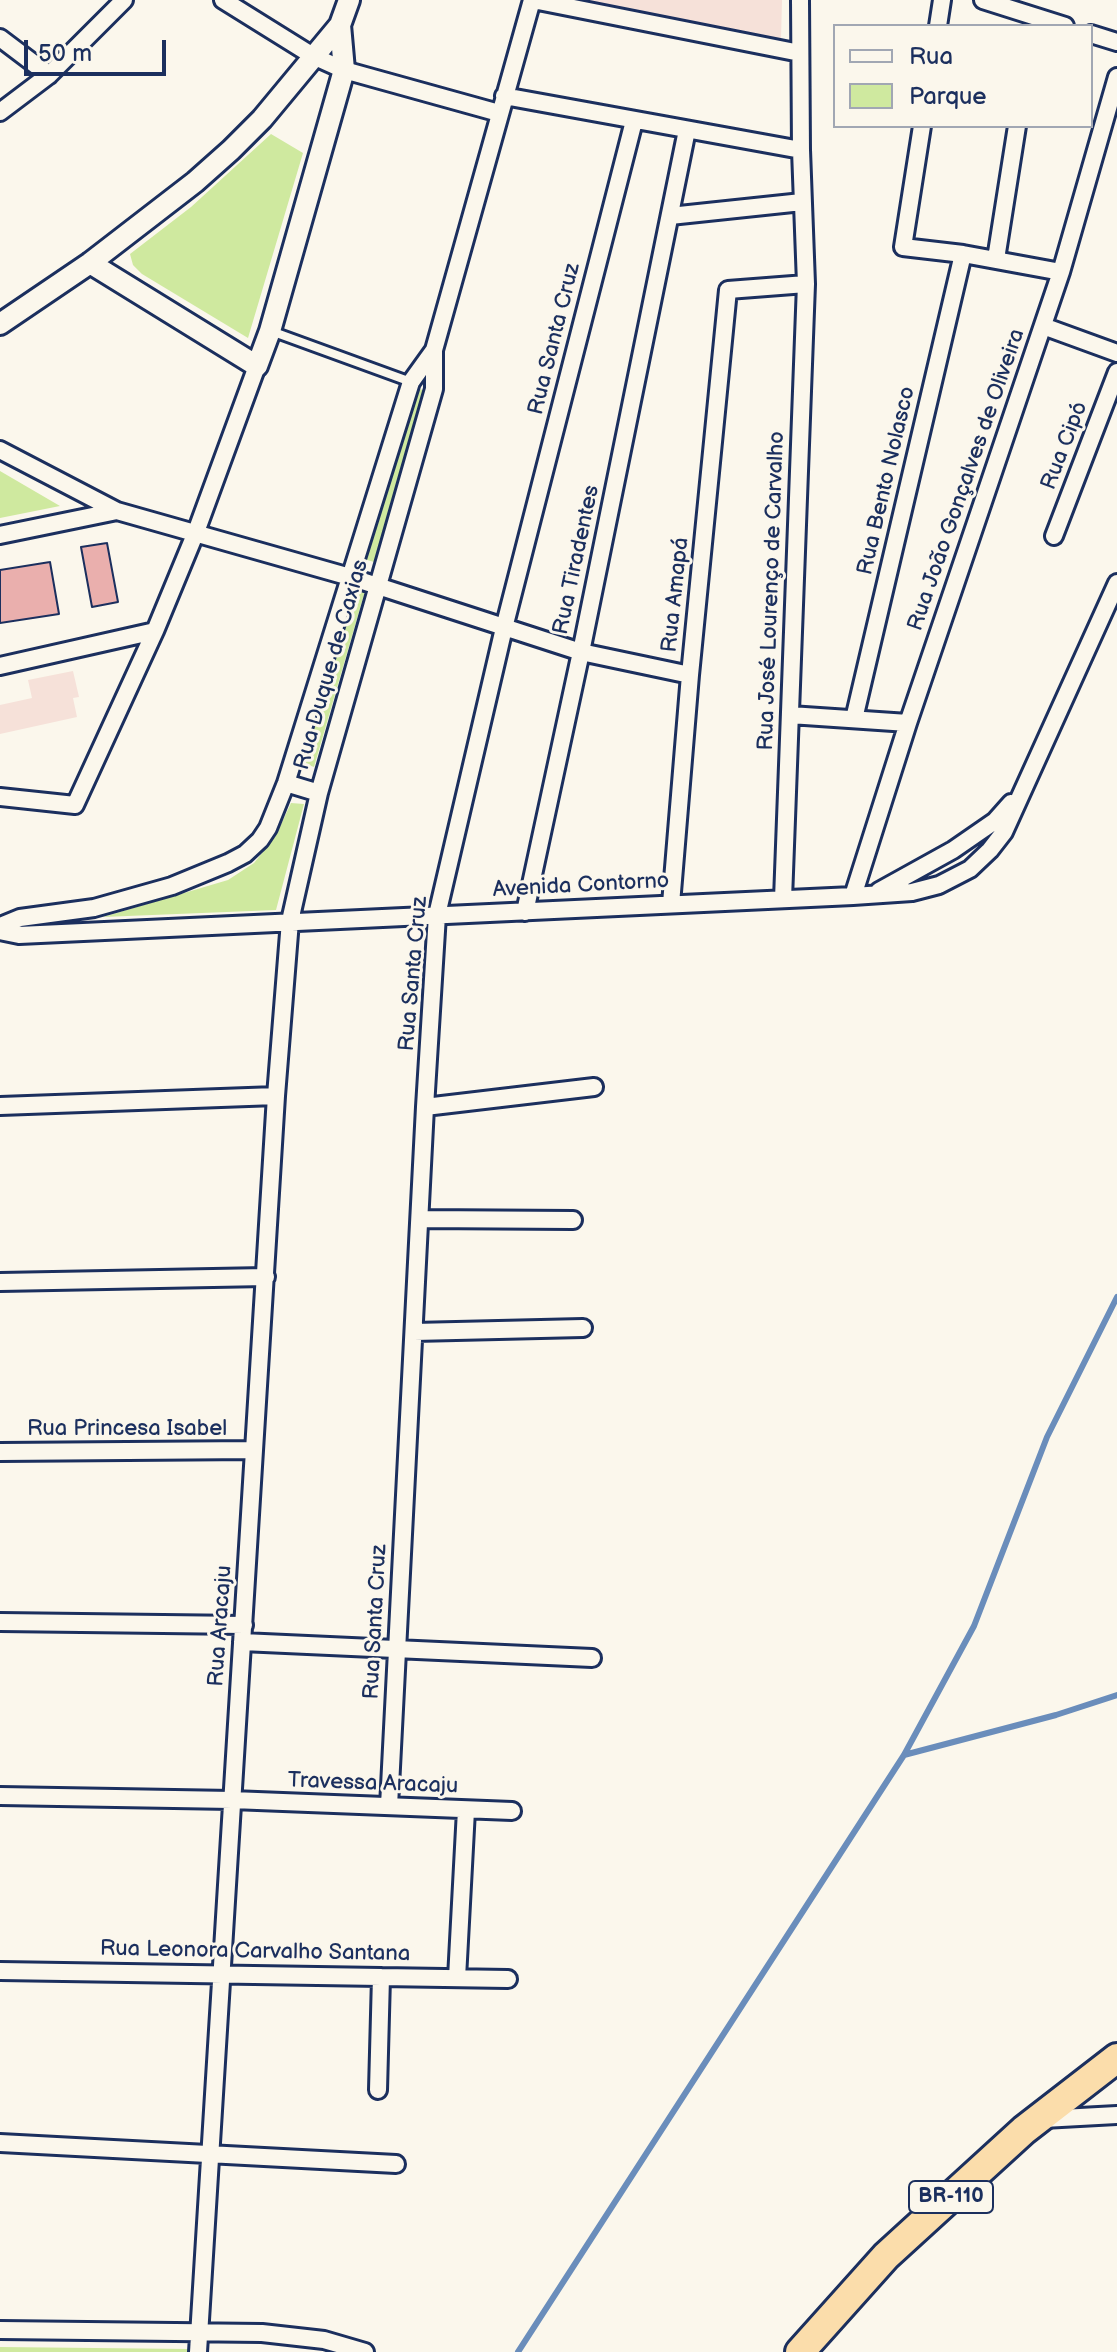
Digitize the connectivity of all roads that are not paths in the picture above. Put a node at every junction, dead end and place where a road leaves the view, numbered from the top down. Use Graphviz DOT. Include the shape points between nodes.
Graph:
graph roads {
  1 [pos="124,0"];
  2 [pos="223,0"];
  3 [pos="349,0"];
  4 [pos="533,0"];
  5 [pos="800,0"];
  6 [pos="942,0"];
  7 [pos="983,0"];
  8 [pos="938,24"];
  9 [pos="1059,24"];
  10 [pos="340,25"];
  11 [pos="1093,35"];
  12 [pos="0,38"];
  13 [pos="1117,42"];
  14 [pos="800,53"];
  15 [pos="313,56"];
  16 [pos="344,70"];
  17 [pos="49,75"];
  18 [pos="1117,77"];
  19 [pos="504,96"];
  20 [pos="0,112"];
  21 [pos="499,113"];
  22 [pos="634,121"];
  23 [pos="922,128"];
  24 [pos="1017,128"];
  25 [pos="687,130"];
  26 [pos="801,150"];
  27 [pos="802,202"];
  28 [pos="670,216"];
  29 [pos="963,254"];
  30 [pos="996,259"];
  31 [pos="90,263"];
  32 [pos="1061,272"];
  33 [pos="806,284"];
  34 [pos="0,324"];
  35 [pos="1043,326"];
  36 [pos="270,331"];
  37 [pos="434,350"];
  38 [pos="1117,353"];
  39 [pos="257,366"];
  40 [pos="1117,372"];
  41 [pos="411,382"];
  42 [pos="0,450"];
  43 [pos="117,511"];
  44 [pos="196,532"];
  45 [pos="0,535"];
  46 [pos="1054,536"];
  47 [pos="350,577"];
  48 [pos="1117,583"];
  49 [pos="378,586"];
  50 [pos="504,628"];
  51 [pos="155,631"];
  52 [pos="581,652"];
  53 [pos="0,666"];
  54 [pos="690,675"];
  55 [pos="790,715"];
  56 [pos="854,719"];
  57 [pos="908,723"];
  58 [pos="286,783"];
  59 [pos="1025,787"];
  60 [pos="319,793"];
  61 [pos="0,797"];
  62 [pos="874,894"];
  63 [pos="853,896"];
  64 [pos="783,899"];
  65 [pos="671,904"];
  66 [pos="525,912"];
  67 [pos="437,915"];
  68 [pos="290,921"];
  69 [pos="0,928"];
  70 [pos="594,1087"];
  71 [pos="276,1096"];
  72 [pos="0,1106"];
  73 [pos="425,1107"];
  74 [pos="420,1219"];
  75 [pos="573,1220"];
  76 [pos="266,1277"];
  77 [pos="0,1282"];
  78 [pos="583,1328"];
  79 [pos="414,1332"];
  80 [pos="254,1450"];
  81 [pos="0,1452"];
  82 [pos="0,1622"];
  83 [pos="243,1634"];
  84 [pos="396,1648"];
  85 [pos="592,1658"];
  86 [pos="0,1796"];
  87 [pos="232,1800"];
  88 [pos="389,1806"];
  89 [pos="466,1810"];
  90 [pos="512,1811"];
  91 [pos="0,1971"];
  92 [pos="221,1973"];
  93 [pos="381,1977"];
  94 [pos="457,1978"];
  95 [pos="508,1979"];
  96 [pos="1117,2058"];
  97 [pos="378,2090"];
  98 [pos="1117,2115"];
  99 [pos="1037,2120"];
  100 [pos="0,2143"];
  101 [pos="211,2155"];
  102 [pos="396,2164"];
  103 [pos="0,2330"];
  104 [pos="200,2333"];
  105 [pos="198,2352"];
  106 [pos="365,2352"];
  107 [pos="800,2352"];
  1 -- 17 [label="street"];
  2 -- 15 [label="street"];
  3 -- 10 [label="street"];
  4 -- 14 [label="street"];
  4 -- 19 [label="street, Rua Duque de Caxias"];
  5 -- 14 [label="street, Rua José Lourenço de Carvalho"];
  6 -- 8 [label="street"];
  7 -- 9 [label="street"];
  10 -- 15 [label="street"];
  10 -- 16 [label="street"];
  11 -- 13 [label="street"];
  12 -- 17 [label="street"];
  14 -- 26 [label="street, Rua José Lourenço de Carvalho"];
  15 -- 16 [label="street"];
  15 -- 31 [label="street" via="231,150"];
  16 -- 21 [label="street"];
  16 -- 36 [label="street"];
  17 -- 20 [label="street"];
  18 -- 32 [label="street, Rua João Gonçalves de Oliveira"];
  19 -- 21 [label="street, Rua Duque de Caxias"];
  19 -- 22 [label="street"];
  21 -- 37 [label="street, Rua Duque de Caxias"];
  22 -- 25 [label="street"];
  22 -- 50 [label="street, Rua Santa Cruz"];
  23 -- 29 [label="street" via="903,247"];
  24 -- 30 [label="street"];
  25 -- 26 [label="street"];
  25 -- 28 [label="street, Rua Tiradentes"];
  26 -- 27 [label="street, Rua José Lourenço de Carvalho"];
  27 -- 28 [label="street"];
  27 -- 33 [label="street, Rua José Lourenço de Carvalho"];
  28 -- 52 [label="street, Rua Tiradentes"];
  29 -- 30 [label="street"];
  29 -- 56 [label="street, Rua Bento Nolasco"];
  30 -- 32 [label="street"];
  31 -- 34 [label="street"];
  31 -- 39 [label="street"];
  32 -- 35 [label="street, Rua João Gonçalves de Oliveira"];
  33 -- 54 [label="street, Rua Amapá" via="728,290"];
  33 -- 55 [label="street, Rua José Lourenço de Carvalho"];
  35 -- 38 [label="street"];
  35 -- 57 [label="street, Rua João Gonçalves de Oliveira"];
  36 -- 39 [label="street"];
  36 -- 41 [label="lane"];
  37 -- 41 [label="street, Rua Duque de Caxias"];
  37 -- 49 [label="street, Rua Duque de Caxias" via="434,389"];
  39 -- 44 [label="street"];
  40 -- 46 [label="street, Rua Cipó"];
  41 -- 47 [label="street, Rua Duque de Caxias"];
  42 -- 43 [label="street"];
  43 -- 44 [label="street"];
  43 -- 45 [label="street"];
  44 -- 47 [label="street"];
  44 -- 51 [label="street"];
  47 -- 49 [label="street"];
  47 -- 58 [label="street, Rua Duque de Caxias"];
  48 -- 59 [label="street, Avenida Contorno"];
  49 -- 50 [label="street"];
  49 -- 60 [label="street, Rua Duque de Caxias"];
  50 -- 52 [label="street"];
  50 -- 67 [label="street, Rua Santa Cruz"];
  51 -- 53 [label="street"];
  51 -- 61 [label="street" via="75,805"];
  52 -- 54 [label="street"];
  52 -- 66 [label="street, Rua Tiradentes"];
  54 -- 65 [label="street, Rua Amapá"];
  55 -- 56 [label="street"];
  55 -- 64 [label="street, Rua José Lourenço de Carvalho"];
  56 -- 57 [label="street"];
  57 -- 63 [label="street, Rua João Gonçalves de Oliveira"];
  58 -- 60 [label="street, Rua Duque de Caxias"];
  58 -- 69 [label="street" via="260,840 228,863 135,897 20,918"];
  59 -- 62 [label="street, Avenida Contorno" via="995,821"];
  59 -- 62 [label="street, Avenida Contorno" via="1004,832 970,869 939,885"];
  60 -- 68 [label="street, Rua Aracaju"];
  62 -- 63 [label="street, Avenida Contorno"];
  63 -- 64 [label="street, Avenida Contorno"];
  64 -- 65 [label="street, Avenida Contorno"];
  65 -- 66 [label="street, Avenida Contorno"];
  66 -- 67 [label="street, Avenida Contorno"];
  67 -- 68 [label="street, Avenida Contorno"];
  67 -- 73 [label="street, Rua Santa Cruz"];
  68 -- 69 [label="street, Avenida Contorno" via="19,935"];
  68 -- 71 [label="street, Rua Aracaju"];
  70 -- 73 [label="street"];
  71 -- 72 [label="street"];
  71 -- 76 [label="street, Rua Aracaju"];
  73 -- 74 [label="street, Rua Santa Cruz"];
  74 -- 75 [label="street"];
  74 -- 79 [label="street, Rua Santa Cruz"];
  76 -- 77 [label="street"];
  76 -- 80 [label="street, Rua Aracaju"];
  78 -- 79 [label="street"];
  79 -- 84 [label="street, Rua Santa Cruz"];
  80 -- 81 [label="street, Rua Princesa Isabel"];
  80 -- 83 [label="street, Rua Aracaju"];
  82 -- 83 [label="street"];
  83 -- 84 [label="street"];
  83 -- 87 [label="street, Rua Aracaju"];
  84 -- 85 [label="street"];
  84 -- 88 [label="street, Rua Santa Cruz"];
  86 -- 87 [label="street, Travessa Aracaju"];
  87 -- 88 [label="street, Travessa Aracaju"];
  87 -- 92 [label="street, Rua Aracaju"];
  88 -- 89 [label="street, Travessa Aracaju"];
  89 -- 90 [label="street, Travessa Aracaju"];
  89 -- 94 [label="street"];
  91 -- 92 [label="street, Rua Leonora Carvalho Santana"];
  92 -- 93 [label="street, Rua Leonora Carvalho Santana"];
  92 -- 101 [label="street, Rua Aracaju"];
  93 -- 94 [label="street, Rua Leonora Carvalho Santana"];
  93 -- 97 [label="street"];
  94 -- 95 [label="street, Rua Leonora Carvalho Santana"];
  96 -- 99 [label="highway, BR-110"];
  98 -- 99 [label="street"];
  99 -- 107 [label="highway, BR-110" via="886,2256"];
  100 -- 101 [label="street"];
  101 -- 102 [label="street"];
  101 -- 104 [label="street, Rua Aracaju"];
  103 -- 104 [label="street"];
  104 -- 105 [label="street, Rua Aracaju"];
  104 -- 106 [label="street" via="308,2338"];
}
